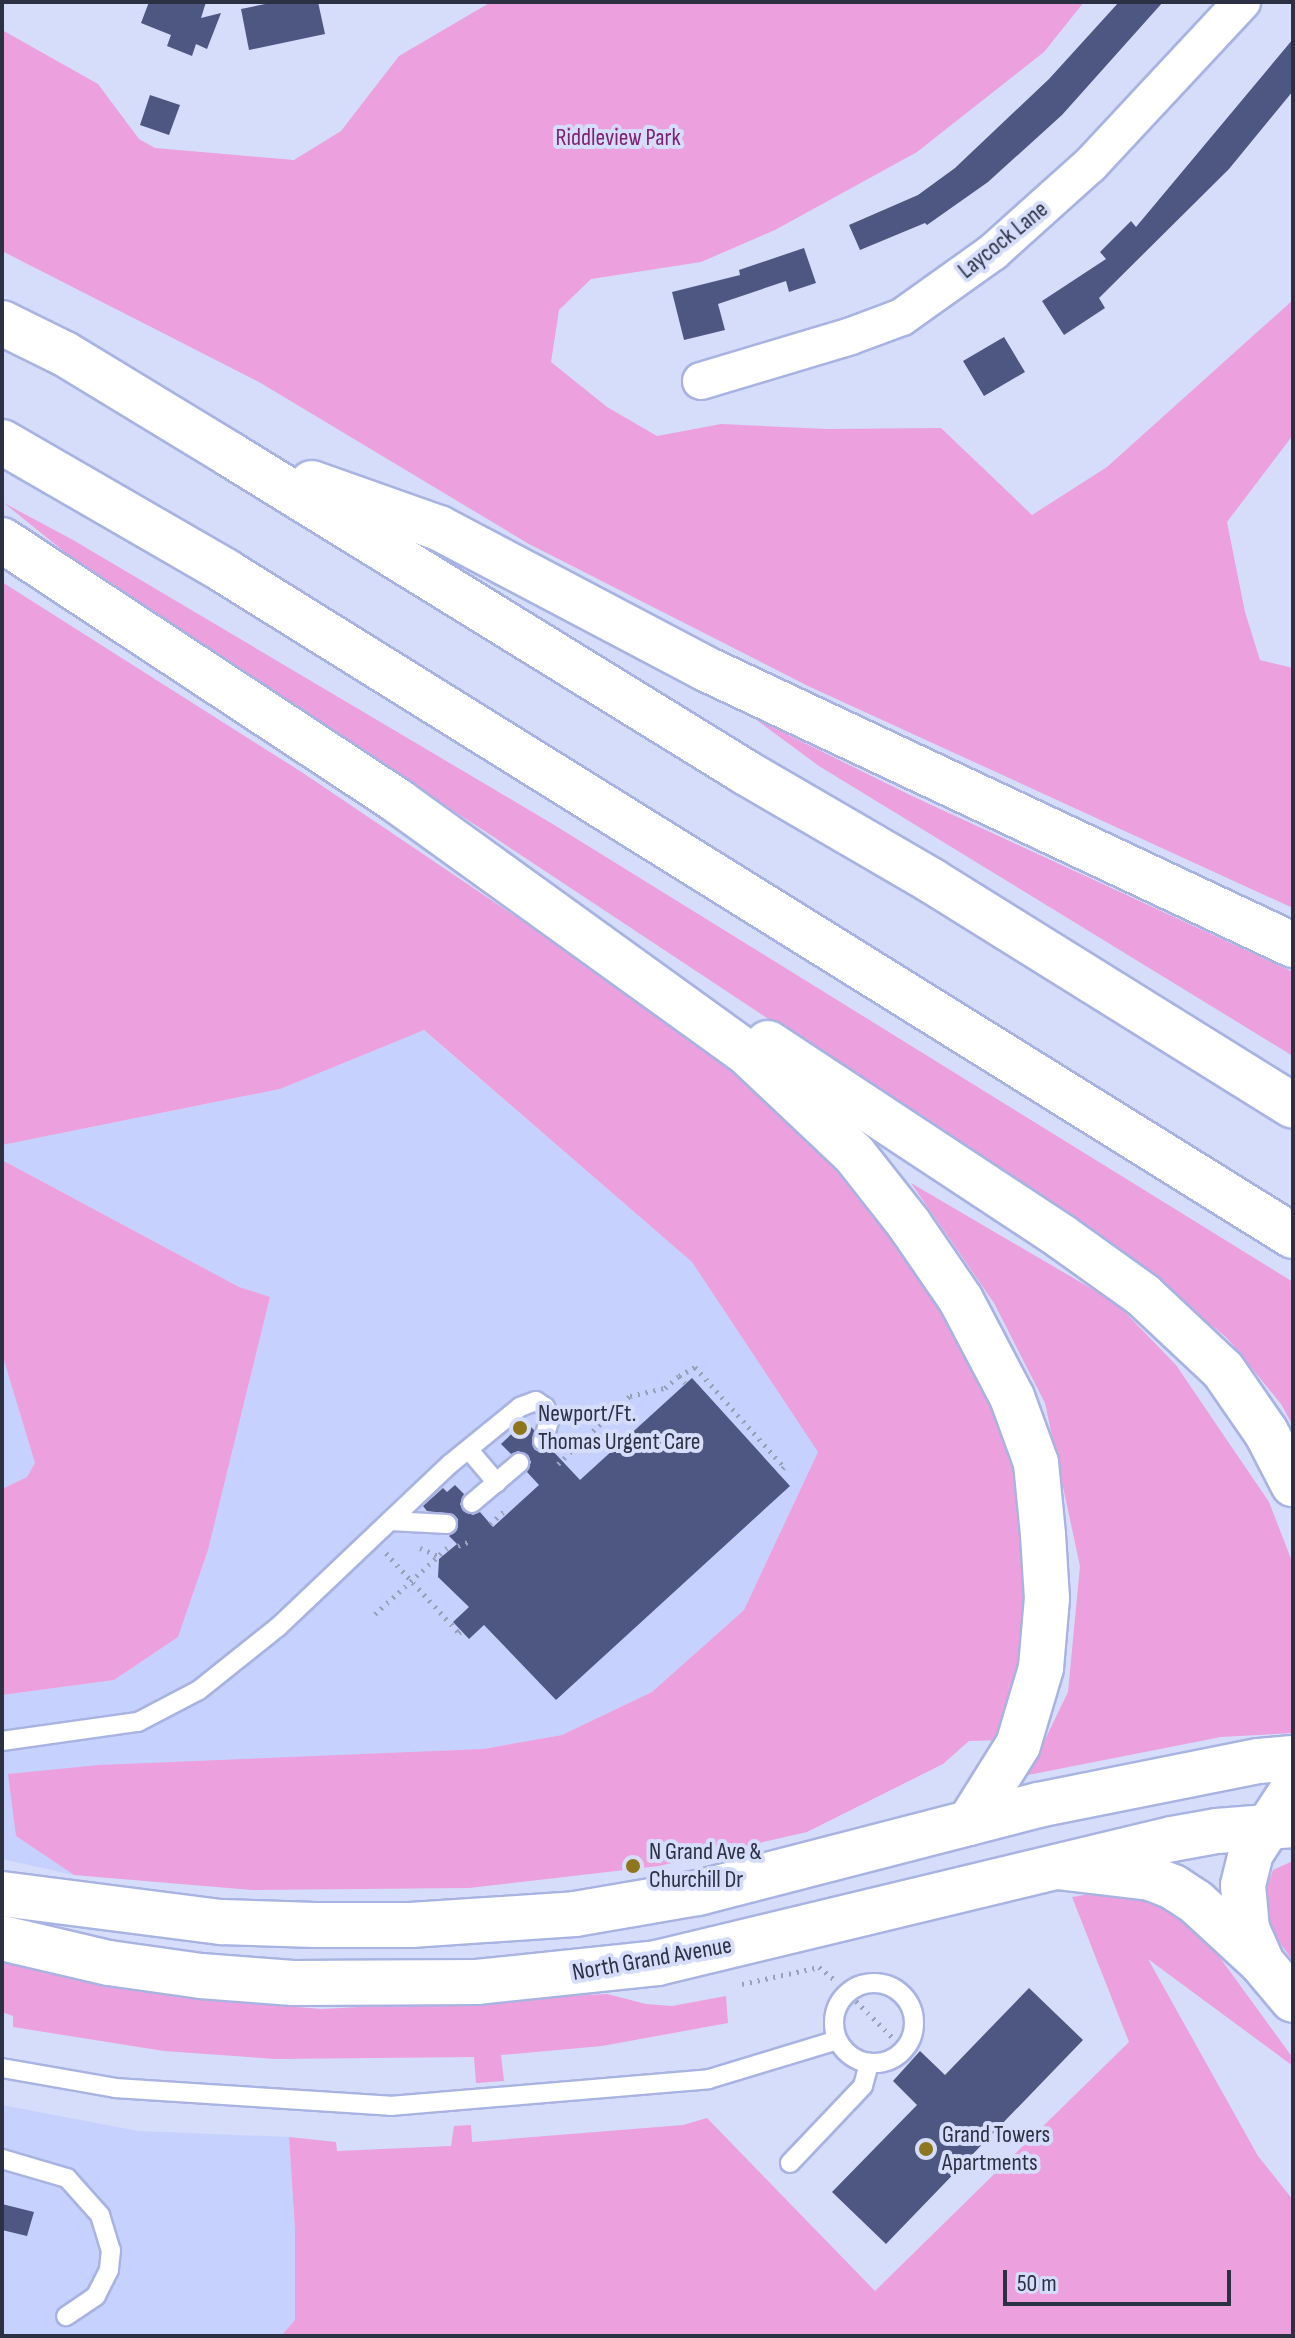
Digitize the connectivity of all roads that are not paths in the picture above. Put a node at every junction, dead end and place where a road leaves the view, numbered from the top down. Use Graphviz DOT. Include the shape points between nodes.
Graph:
graph roads {
  1 [pos="1242,2"];
  2 [pos="2,323"];
  3 [pos="701,381"];
  4 [pos="2,442"];
  5 [pos="231,455"];
  6 [pos="2,540"];
  7 [pos="1293,945"];
  8 [pos="613,954"];
  9 [pos="1293,1106"];
  10 [pos="1293,1236"];
  11 [pos="543,1441"];
  12 [pos="469,1450"];
  13 [pos="519,1463"];
  14 [pos="497,1483"];
  15 [pos="1293,1484"];
  16 [pos="472,1503"];
  17 [pos="390,1521"];
  18 [pos="447,1524"];
  19 [pos="2,1741"];
  20 [pos="1293,1758"];
  21 [pos="1293,1789"];
  22 [pos="969,1823"];
  23 [pos="1281,1826"];
  24 [pos="1057,1867"];
  25 [pos="2,1894"];
  26 [pos="2,1938"];
  27 [pos="1262,1963"];
  28 [pos="1293,2000"];
  29 [pos="837,2040"];
  30 [pos="869,2063"];
  31 [pos="2,2068"];
  32 [pos="2,2159"];
  33 [pos="790,2163"];
  34 [pos="66,2316"];
  1 -- 3 [label="street, Laycock Lane" via="1090,165 993,252 902,317"];
  2 -- 5 [label="main road" via="65,354"];
  4 -- 10 [label="main road" via="225,571"];
  5 -- 7 [label="main road" via="439,528 704,668"];
  5 -- 9 [label="main road"];
  6 -- 8 [label="main road" via="399,802"];
  8 -- 15 [label="main road" via="752,1031 1143,1295 1223,1370 1266,1432"];
  8 -- 22 [label="main road" via="746,1052 854,1154 961,1300 1012,1397 1036,1463 1047,1598 1041,1668 1018,1745"];
  11 -- 12 [label="lane" via="550,1418 536,1401 520,1407"];
  12 -- 14 [label="lane"];
  12 -- 17 [label="lane"];
  13 -- 14 [label="lane"];
  14 -- 16 [label="lane"];
  17 -- 18 [label="lane"];
  17 -- 19 [label="lane" via="278,1627 199,1690 138,1722"];
  20 -- 22 [label="main road" via="1131,1786"];
  21 -- 23 [label="main road"];
  22 -- 25 [label="main road" via="698,1893 575,1914 488,1921 222,1922"];
  23 -- 24 [label="main road, North Grand Avenue" via="1187,1836"];
  23 -- 27 [label="main road" via="1251,1853 1243,1885 1247,1929"];
  24 -- 26 [label="main road, North Grand Avenue" via="657,1963 477,1982 372,1985 201,1976 109,1963"];
  24 -- 27 [label="main road" via="1150,1878 1173,1887"];
  27 -- 28 [label="main road"];
  29 -- 30 [label="lane" via="855,2059"];
  29 -- 30 [label="lane" via="834,2014 847,1992 871,1982 896,1989 912,2009 912,2036 895,2057"];
  29 -- 31 [label="lane" via="709,2079 390,2106 115,2088"];
  30 -- 33 [label="lane" via="863,2086"];
  32 -- 34 [label="lane" via="67,2178 100,2215 111,2250 109,2270 96,2296"];
}
